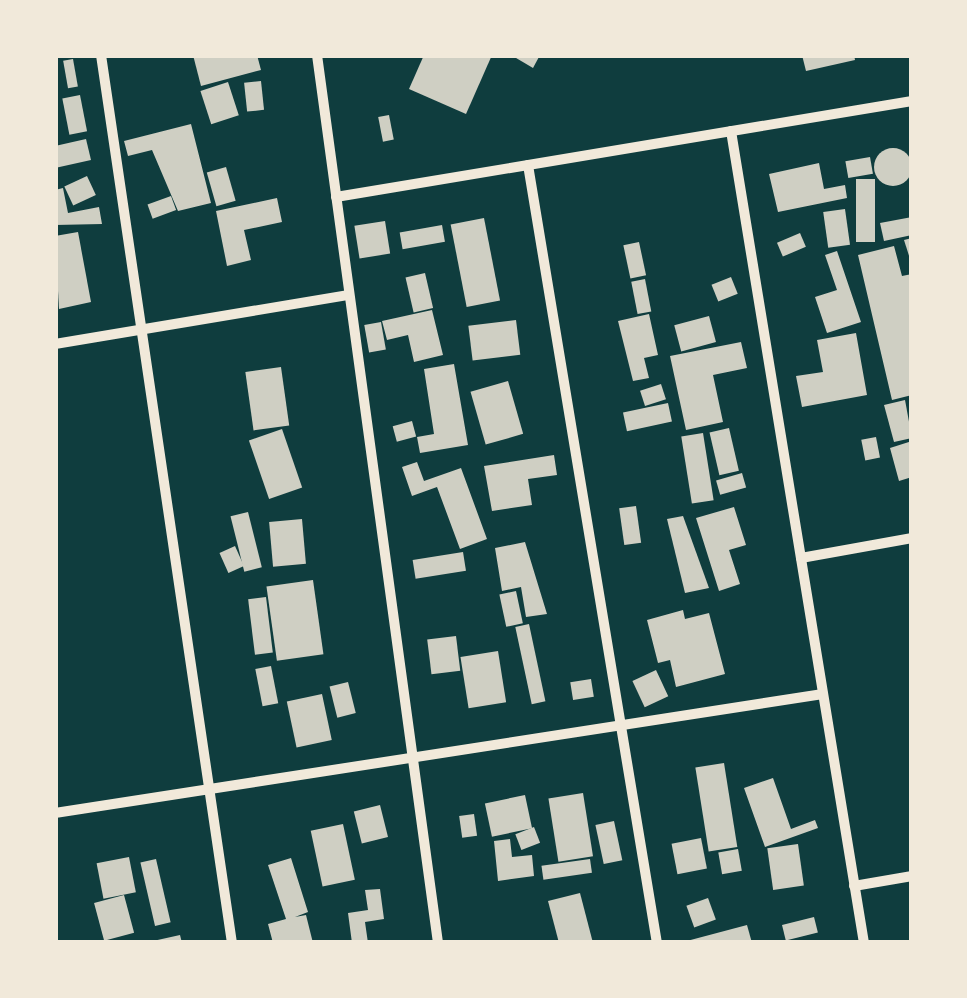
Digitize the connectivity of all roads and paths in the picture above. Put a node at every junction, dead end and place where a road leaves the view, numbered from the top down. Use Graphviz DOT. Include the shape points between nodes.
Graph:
graph roads {
  1 [pos="101,55"];
  2 [pos="316,55"];
  3 [pos="912,101"];
  4 [pos="732,131"];
  5 [pos="528,165"];
  6 [pos="336,198"];
  7 [pos="349,295"];
  8 [pos="140,330"];
  9 [pos="55,344"];
  10 [pos="912,538"];
  11 [pos="801,558"];
  12 [pos="823,694"];
  13 [pos="621,726"];
  14 [pos="412,758"];
  15 [pos="205,790"];
  16 [pos="55,812"];
  17 [pos="912,876"];
  18 [pos="854,886"];
  19 [pos="232,943"];
  20 [pos="438,943"];
  21 [pos="657,943"];
  22 [pos="864,943"];
  1 -- 8 [label="street"];
  2 -- 6 [label="street"];
  3 -- 4 [label="street"];
  4 -- 5 [label="street"];
  4 -- 11 [label="street"];
  5 -- 6 [label="street"];
  5 -- 13 [label="street"];
  6 -- 7 [label="street"];
  7 -- 8 [label="street"];
  7 -- 14 [label="street"];
  8 -- 9 [label="street"];
  8 -- 15 [label="street"];
  10 -- 11 [label="street"];
  11 -- 12 [label="street"];
  12 -- 13 [label="street"];
  12 -- 18 [label="street"];
  13 -- 14 [label="street"];
  13 -- 21 [label="street"];
  14 -- 15 [label="street"];
  14 -- 20 [label="street"];
  15 -- 16 [label="street"];
  15 -- 19 [label="street"];
  17 -- 18 [label="street"];
  18 -- 22 [label="street"];
}
